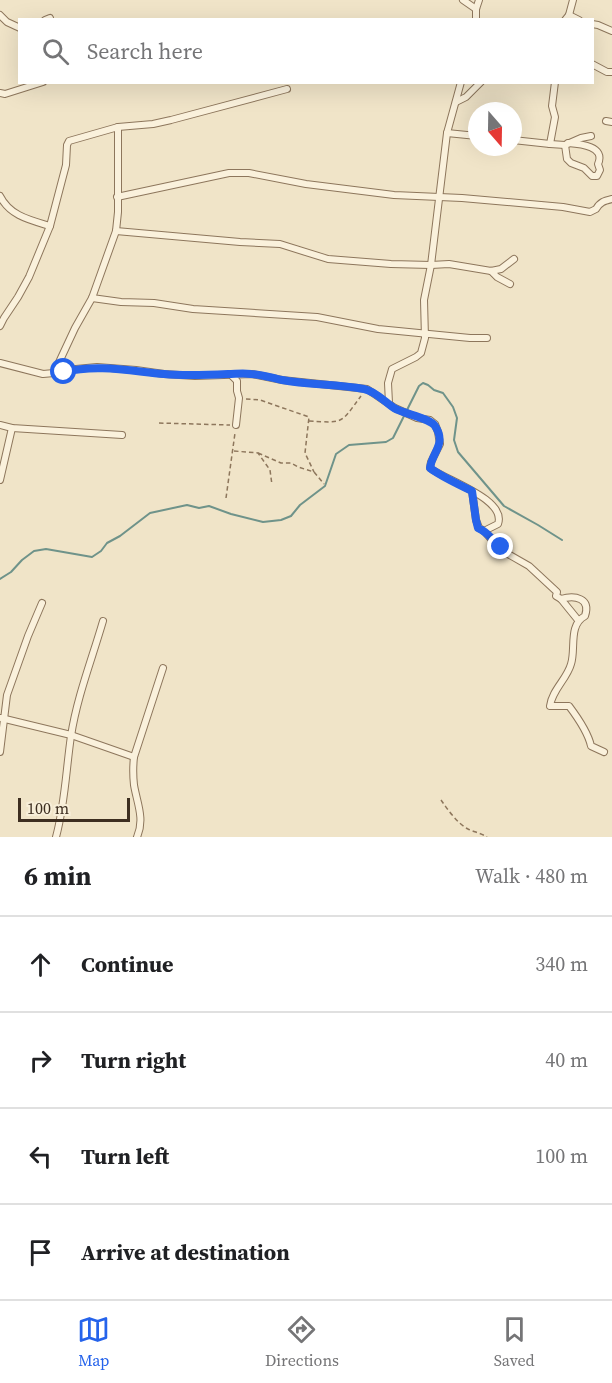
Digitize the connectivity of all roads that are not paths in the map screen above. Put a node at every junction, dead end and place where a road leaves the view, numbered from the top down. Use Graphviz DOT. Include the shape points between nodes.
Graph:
graph roads {
  1 [pos="463,0"];
  2 [pos="479,0"];
  3 [pos="573,0"];
  4 [pos="476,9"];
  5 [pos="0,15"];
  6 [pos="567,17"];
  7 [pos="476,18"];
  8 [pos="7,22"];
  9 [pos="594,24"];
  10 [pos="18,26"];
  11 [pos="0,27"];
  12 [pos="612,31"];
  13 [pos="594,65"];
  14 [pos="612,72"];
  15 [pos="37,84"];
  16 [pos="460,84"];
  17 [pos="479,84"];
  18 [pos="555,84"];
  19 [pos="287,89"];
  20 [pos="0,93"];
  21 [pos="456,102"];
  22 [pos="118,128"];
  23 [pos="447,133"];
  24 [pos="468,135"];
  25 [pos="591,136"];
  26 [pos="522,141"];
  27 [pos="550,144"];
  28 [pos="567,144"];
  29 [pos="117,197"];
  30 [pos="439,198"];
  31 [pos="612,199"];
  32 [pos="1,200"];
  33 [pos="50,226"];
  34 [pos="116,231"];
  35 [pos="514,259"];
  36 [pos="431,265"];
  37 [pos="491,271"];
  38 [pos="510,284"];
  39 [pos="92,298"];
  40 [pos="0,326"];
  41 [pos="425,333"];
  42 [pos="487,338"];
  43 [pos="0,363"];
  44 [pos="54,373"];
  45 [pos="230,374"];
  46 [pos="389,403"];
  47 [pos="0,425"];
  48 [pos="236,425"];
  49 [pos="12,428"];
  50 [pos="122,435"];
  51 [pos="0,480"];
  52 [pos="472,491"];
  53 [pos="484,531"];
  54 [pos="561,599"];
  55 [pos="42,603"];
  56 [pos="578,620"];
  57 [pos="104,621"];
  58 [pos="162,668"];
  59 [pos="2,718"];
  60 [pos="71,735"];
  61 [pos="0,752"];
  62 [pos="604,752"];
  63 [pos="134,757"];
  64 [pos="56,837"];
  65 [pos="137,837"];
  1 -- 4 [label="street"];
  2 -- 4 [label="street"];
  3 -- 6 [label="street"];
  4 -- 7 [label="street"];
  5 -- 8 [label="street"];
  8 -- 10 [label="street"];
  8 -- 11 [label="street"];
  9 -- 12 [label="street"];
  13 -- 14 [label="street"];
  15 -- 20 [label="street"];
  16 -- 21 [label="street"];
  17 -- 21 [label="street"];
  18 -- 27 [label="street"];
  19 -- 22 [label="street" via="171,120"];
  21 -- 23 [label="street"];
  22 -- 29 [label="street"];
  22 -- 33 [label="street" via="69,141"];
  23 -- 24 [label="street"];
  23 -- 30 [label="street"];
  25 -- 28 [label="street"];
  26 -- 27 [label="street"];
  27 -- 28 [label="street"];
  28 -- 28 [label="street" via="571,164 597,176 600,155 586,145"];
  29 -- 30 [label="street" via="229,173 249,173 345,190"];
  29 -- 34 [label="street"];
  30 -- 31 [label="street" via="590,212"];
  30 -- 36 [label="street"];
  32 -- 33 [label="street" via="11,211"];
  33 -- 40 [label="street" via="29,277"];
  34 -- 36 [label="street" via="280,244 328,259"];
  34 -- 39 [label="street"];
  35 -- 37 [label="street"];
  36 -- 37 [label="street"];
  36 -- 41 [label="street" via="424,300"];
  37 -- 38 [label="street"];
  39 -- 41 [label="street" via="317,317"];
  39 -- 44 [label="street"];
  41 -- 42 [label="street"];
  41 -- 46 [label="street" via="421,353 392,369"];
  43 -- 44 [label="street"];
  44 -- 45 [label="street" via="97,368 195,376"];
  45 -- 46 [label="street" via="367,389"];
  45 -- 48 [label="street" via="237,381"];
  46 -- 52 [label="street" via="435,424 440,444 430,468"];
  47 -- 49 [label="street"];
  49 -- 50 [label="street"];
  49 -- 51 [label="street"];
  52 -- 53 [label="street" via="478,528"];
  52 -- 53 [label="street" via="490,502 499,514 498,524"];
  53 -- 54 [label="street" via="508,554 529,566"];
  54 -- 56 [label="street"];
  54 -- 56 [label="street" via="583,601 587,611"];
  55 -- 59 [label="street"];
  56 -- 62 [label="street" via="572,663 550,706 569,706 591,746"];
  57 -- 60 [label="street"];
  58 -- 63 [label="street"];
  59 -- 60 [label="street"];
  59 -- 61 [label="street"];
  60 -- 63 [label="street"];
  60 -- 64 [label="street"];
  63 -- 65 [label="street" via="134,786 141,822"];
}
